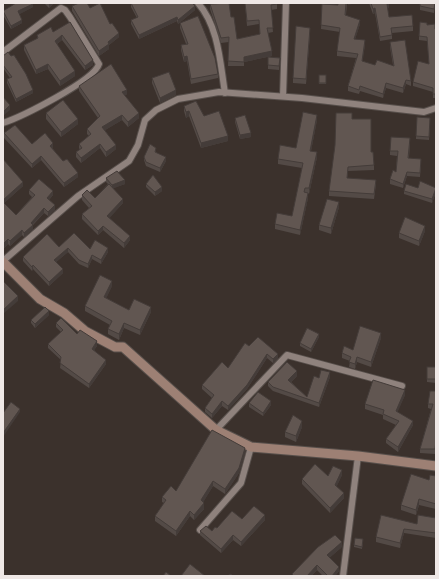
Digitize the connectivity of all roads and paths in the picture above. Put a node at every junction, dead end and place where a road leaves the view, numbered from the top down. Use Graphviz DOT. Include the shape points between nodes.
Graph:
graph roads {
  1 [pos="198,3"];
  2 [pos="286,3"];
  3 [pos="3,52"];
  4 [pos="226,93"];
  5 [pos="283,96"];
  6 [pos="436,108"];
  7 [pos="3,123"];
  8 [pos="3,261"];
  9 [pos="402,386"];
  10 [pos="216,430"];
  11 [pos="251,447"];
  12 [pos="358,456"];
  13 [pos="436,466"];
  14 [pos="200,530"];
  15 [pos="343,576"];
  1 -- 4 [label="street" via="205,10 215,33"];
  2 -- 5 [label="street"];
  3 -- 7 [label="street" via="61,8 70,17 99,64 86,77 33,111"];
  4 -- 5 [label="street"];
  4 -- 8 [label="street" via="178,99 150,115 145,120 138,145 129,161 78,196"];
  5 -- 6 [label="street" via="424,112"];
  8 -- 10 [label="street" via="40,299 64,313 85,331 115,347 123,347"];
  9 -- 10 [label="street" via="287,355"];
  10 -- 11 [label="street"];
  11 -- 12 [label="street"];
  11 -- 14 [label="street" via="241,483"];
  12 -- 13 [label="street"];
  12 -- 15 [label="street"];
}
